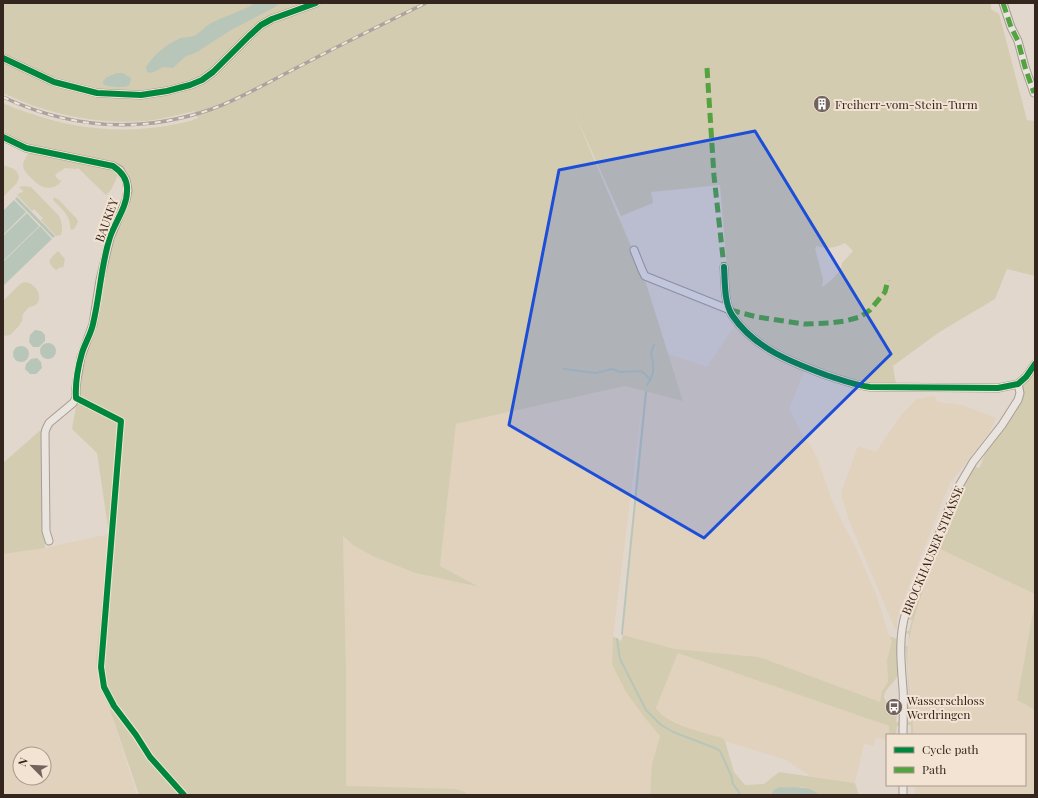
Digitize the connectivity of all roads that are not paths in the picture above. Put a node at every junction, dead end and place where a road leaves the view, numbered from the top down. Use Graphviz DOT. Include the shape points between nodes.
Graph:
graph roads {
  1 [pos="316,3"];
  2 [pos="1003,3"];
  3 [pos="3,58"];
  4 [pos="1034,93"];
  5 [pos="3,137"];
  6 [pos="634,250"];
  7 [pos="724,267"];
  8 [pos="730,310"];
  9 [pos="1035,364"];
  10 [pos="1018,384"];
  11 [pos="49,541"];
  12 [pos="903,734"];
  1 -- 3 [label="street" via="272,18 248,36 202,80 167,91 141,95 97,93 54,82"];
  2 -- 4 [label="street"];
  5 -- 11 [label="street, BAUKEY" via="26,148 113,166 120,170 128,190 110,238 93,324 81,356 76,380 76,398 49,423 46,429 46,531"];
  6 -- 8 [label="street" via="645,276"];
  7 -- 8 [label="street" via="727,303"];
  8 -- 10 [label="street" via="747,332 768,349 802,366 857,386 998,388"];
  9 -- 10 [label="street"];
  10 -- 12 [label="street, BROCKHAUSER STRASSE" via="1018,400 956,490 902,622 900,648"];
}
